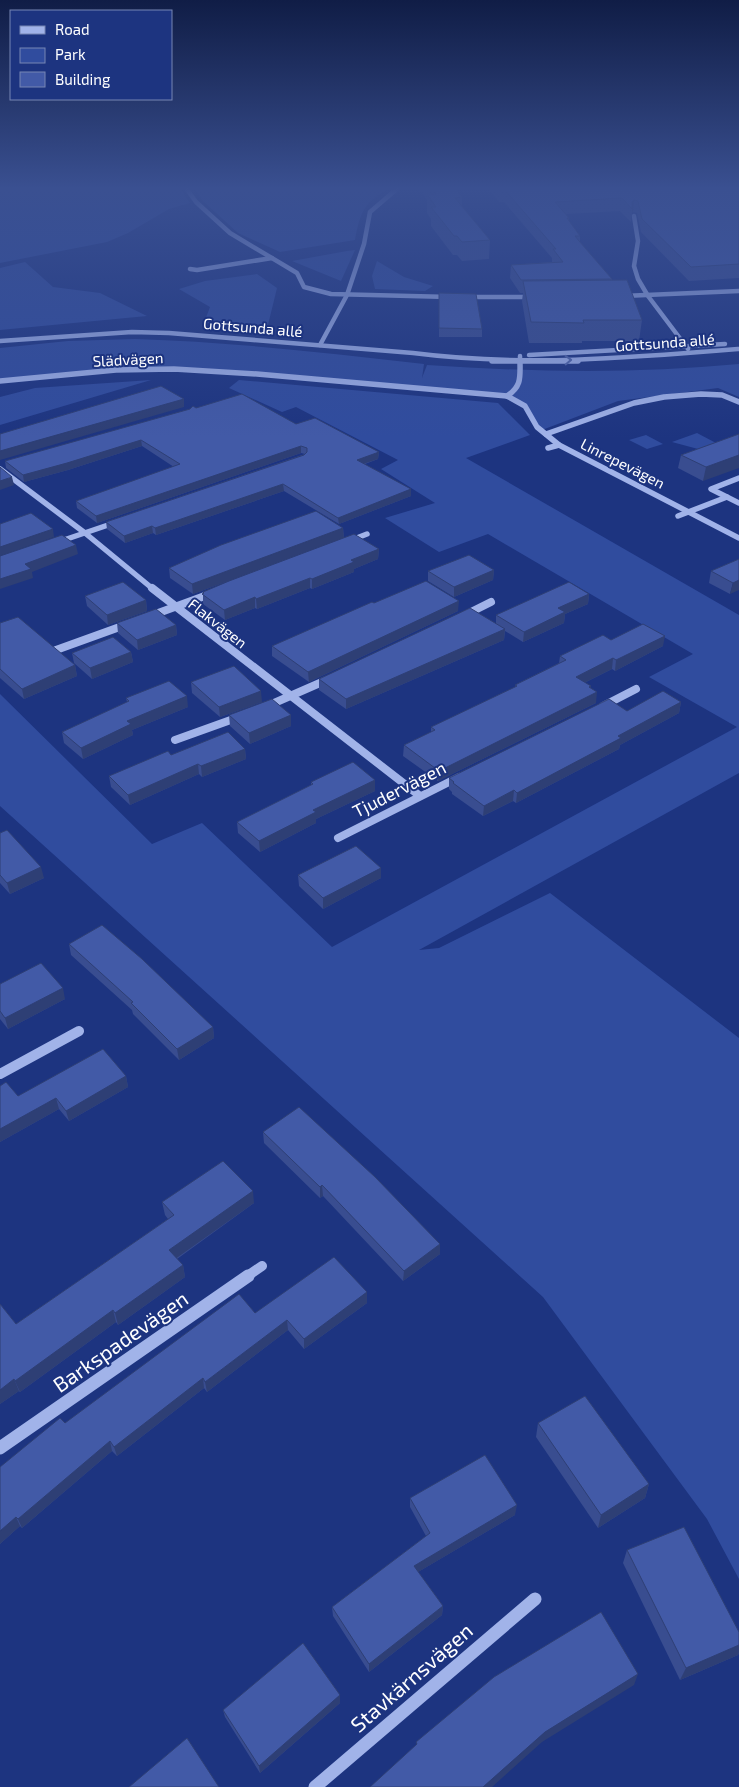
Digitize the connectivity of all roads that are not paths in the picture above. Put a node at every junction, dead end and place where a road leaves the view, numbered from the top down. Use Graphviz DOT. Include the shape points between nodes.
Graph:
graph roads {
  1 [pos="296,271"];
  2 [pos="355,271"];
  3 [pos="637,271"];
  4 [pos="739,291"];
  5 [pos="347,295"];
  6 [pos="616,296"];
  7 [pos="648,296"];
  8 [pos="537,297"];
  9 [pos="0,341"];
  10 [pos="739,344"];
  11 [pos="320,345"];
  12 [pos="685,347"];
  13 [pos="739,349"];
  14 [pos="692,353"];
  15 [pos="520,358"];
  16 [pos="257,374"];
  17 [pos="0,382"];
  18 [pos="507,396"];
  19 [pos="739,402"];
  20 [pos="546,434"];
  21 [pos="559,445"];
  22 [pos="548,448"];
  23 [pos="589,460"];
  24 [pos="10,463"];
  25 [pos="579,464"];
  26 [pos="0,465"];
  27 [pos="0,469"];
  28 [pos="623,477"];
  29 [pos="739,478"];
  30 [pos="612,481"];
  31 [pos="652,492"];
  32 [pos="641,496"];
  33 [pos="726,497"];
  34 [pos="739,503"];
  35 [pos="689,512"];
  36 [pos="678,516"];
  37 [pos="122,521"];
  38 [pos="723,529"];
  39 [pos="85,534"];
  40 [pos="367,534"];
  41 [pos="712,534"];
  42 [pos="739,538"];
  43 [pos="340,545"];
  44 [pos="47,546"];
  45 [pos="221,590"];
  46 [pos="491,602"];
  47 [pos="175,607"];
  48 [pos="456,618"];
  49 [pos="56,650"];
  50 [pos="335,676"];
  51 [pos="636,689"];
  52 [pos="291,697"];
  53 [pos="255,710"];
  54 [pos="593,710"];
  55 [pos="246,714"];
  56 [pos="175,740"];
  57 [pos="464,774"];
  58 [pos="420,796"];
  59 [pos="338,838"];
  60 [pos="79,1031"];
  61 [pos="0,1074"];
  62 [pos="262,1266"];
  63 [pos="0,1448"];
  64 [pos="535,1599"];
  65 [pos="315,1787"];
  1 -- 5 [label="street" via="304,287"];
  2 -- 5 [label="street"];
  3 -- 7 [label="street"];
  4 -- 7 [label="street"];
  5 -- 8 [label="street"];
  5 -- 11 [label="street"];
  6 -- 7 [label="street"];
  7 -- 12 [label="street"];
  9 -- 11 [label="street, Gottsunda allé" via="132,332"];
  10 -- 12 [label="street, Gottsunda allé"];
  11 -- 15 [label="street, Gottsunda allé" via="465,359"];
  12 -- 14 [label="street"];
  12 -- 15 [label="street, Gottsunda allé"];
  13 -- 14 [label="street, Gottsunda allé"];
  15 -- 14 [label="street, Gottsunda allé, one-way" via="619,358"];
  15 -- 18 [label="street" via="520,386"];
  16 -- 17 [label="street, Slädvägen" via="174,369 116,370"];
  16 -- 18 [label="street, Linrepevägen"];
  18 -- 20 [label="street, Linrepevägen" via="525,406 537,427"];
  19 -- 20 [label="street" via="722,395 664,397 634,403"];
  20 -- 21 [label="street, Linrepevägen"];
  21 -- 22 [label="street"];
  21 -- 23 [label="street, Linrepevägen"];
  23 -- 25 [label="street"];
  23 -- 28 [label="street, Linrepevägen"];
  24 -- 26 [label="street"];
  27 -- 39 [label="street, Flakvägen"];
  28 -- 30 [label="street"];
  28 -- 31 [label="street, Linrepevägen"];
  29 -- 33 [label="street" via="711,489"];
  31 -- 32 [label="street"];
  31 -- 35 [label="street, Linrepevägen"];
  33 -- 34 [label="street"];
  33 -- 35 [label="street"];
  35 -- 36 [label="street"];
  35 -- 38 [label="street, Linrepevägen"];
  37 -- 39 [label="street"];
  38 -- 41 [label="street"];
  38 -- 42 [label="street, Linrepevägen"];
  39 -- 44 [label="street"];
  39 -- 47 [label="street, Flakvägen"];
  40 -- 43 [label="street"];
  45 -- 47 [label="street"];
  46 -- 48 [label="street"];
  47 -- 49 [label="street"];
  47 -- 52 [label="street, Flakvägen"];
  50 -- 52 [label="street"];
  51 -- 54 [label="street"];
  52 -- 53 [label="street"];
  52 -- 58 [label="street, Flakvägen"];
  55 -- 56 [label="street"];
  57 -- 58 [label="street, Tjudervägen"];
  58 -- 59 [label="street, Tjudervägen"];
  60 -- 61 [label="street"];
  62 -- 63 [label="street, Barkspadevägen"];
  64 -- 65 [label="street, Stavkärnsvägen"];
}
